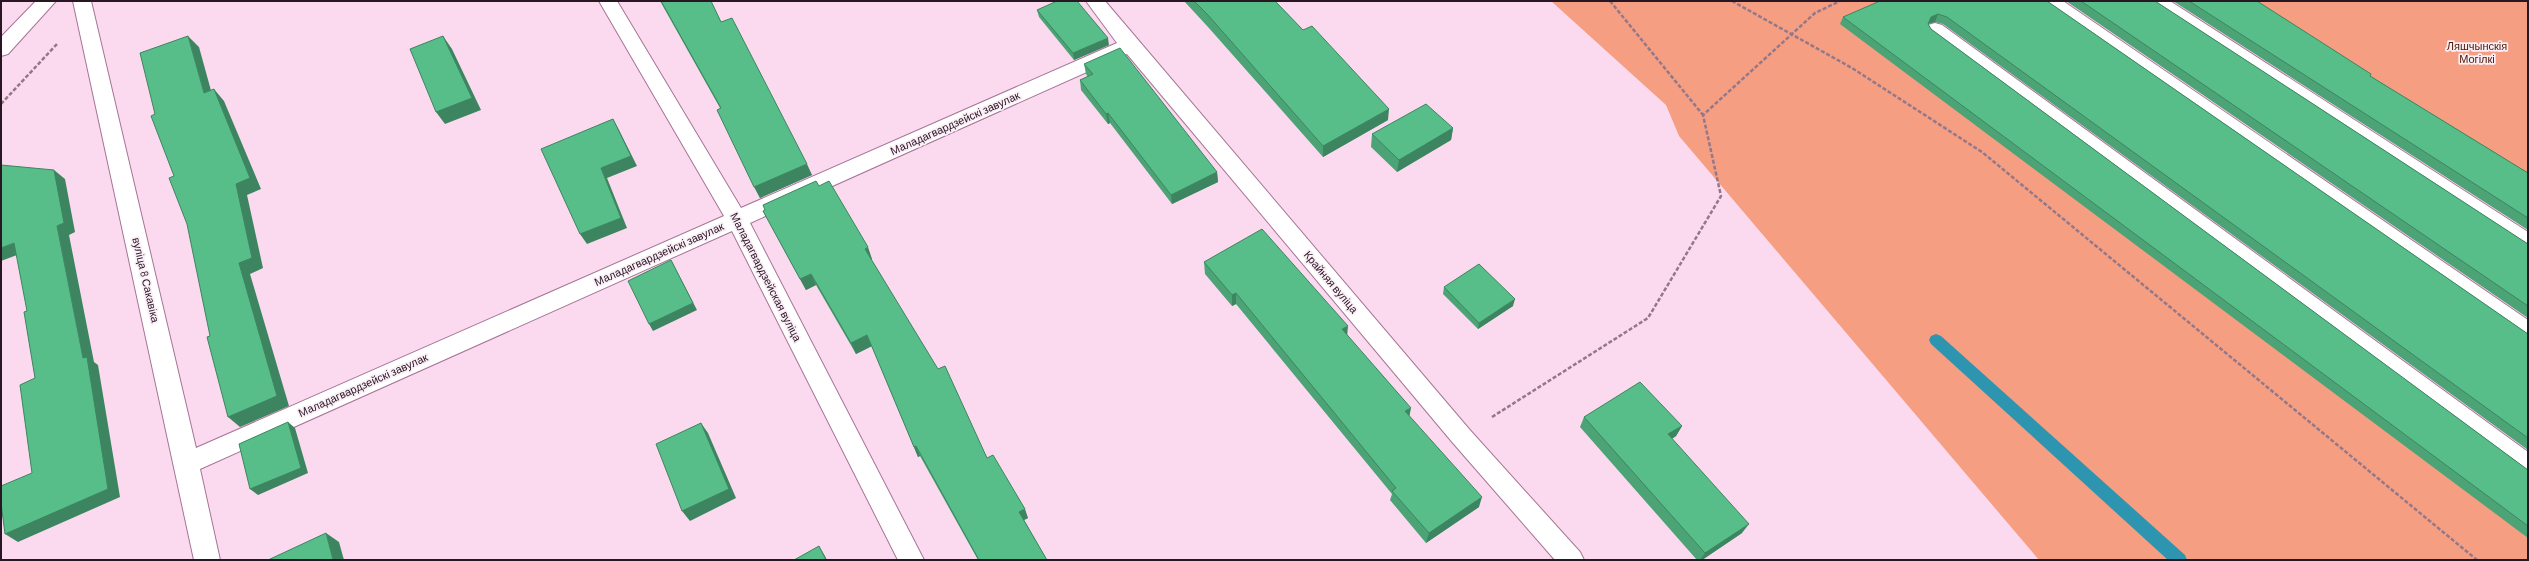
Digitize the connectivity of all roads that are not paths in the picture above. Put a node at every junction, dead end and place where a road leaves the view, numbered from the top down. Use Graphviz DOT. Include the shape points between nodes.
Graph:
graph roads {
  1 [pos="47,1"];
  2 [pos="608,1"];
  3 [pos="1095,1"];
  4 [pos="2049,1"];
  5 [pos="2156,1"];
  6 [pos="84,7"];
  7 [pos="1935,30"];
  8 [pos="1130,45"];
  9 [pos="1,49"];
  10 [pos="736,219"];
  11 [pos="2528,244"];
  12 [pos="2528,332"];
  13 [pos="188,463"];
  14 [pos="2528,466"];
  15 [pos="207,560"];
  16 [pos="911,560"];
  17 [pos="1571,560"];
  1 -- 9 [label="street"];
  2 -- 10 [label="street, Маладагвардзейская вуліца"];
  3 -- 8 [label="street, Крайняя вуліца"];
  4 -- 12 [label="street"];
  5 -- 11 [label="street"];
  6 -- 13 [label="street, вуліца 8 Сакавіка"];
  7 -- 14 [label="street"];
  8 -- 10 [label="street, Маладагвардзейскі завулак"];
  8 -- 17 [label="street, Крайняя вуліца" via="1461,436"];
  10 -- 13 [label="street, Маладагвардзейскі завулак"];
  10 -- 16 [label="street, Маладагвардзейская вуліца"];
  13 -- 15 [label="street, вуліца 8 Сакавіка"];
}
